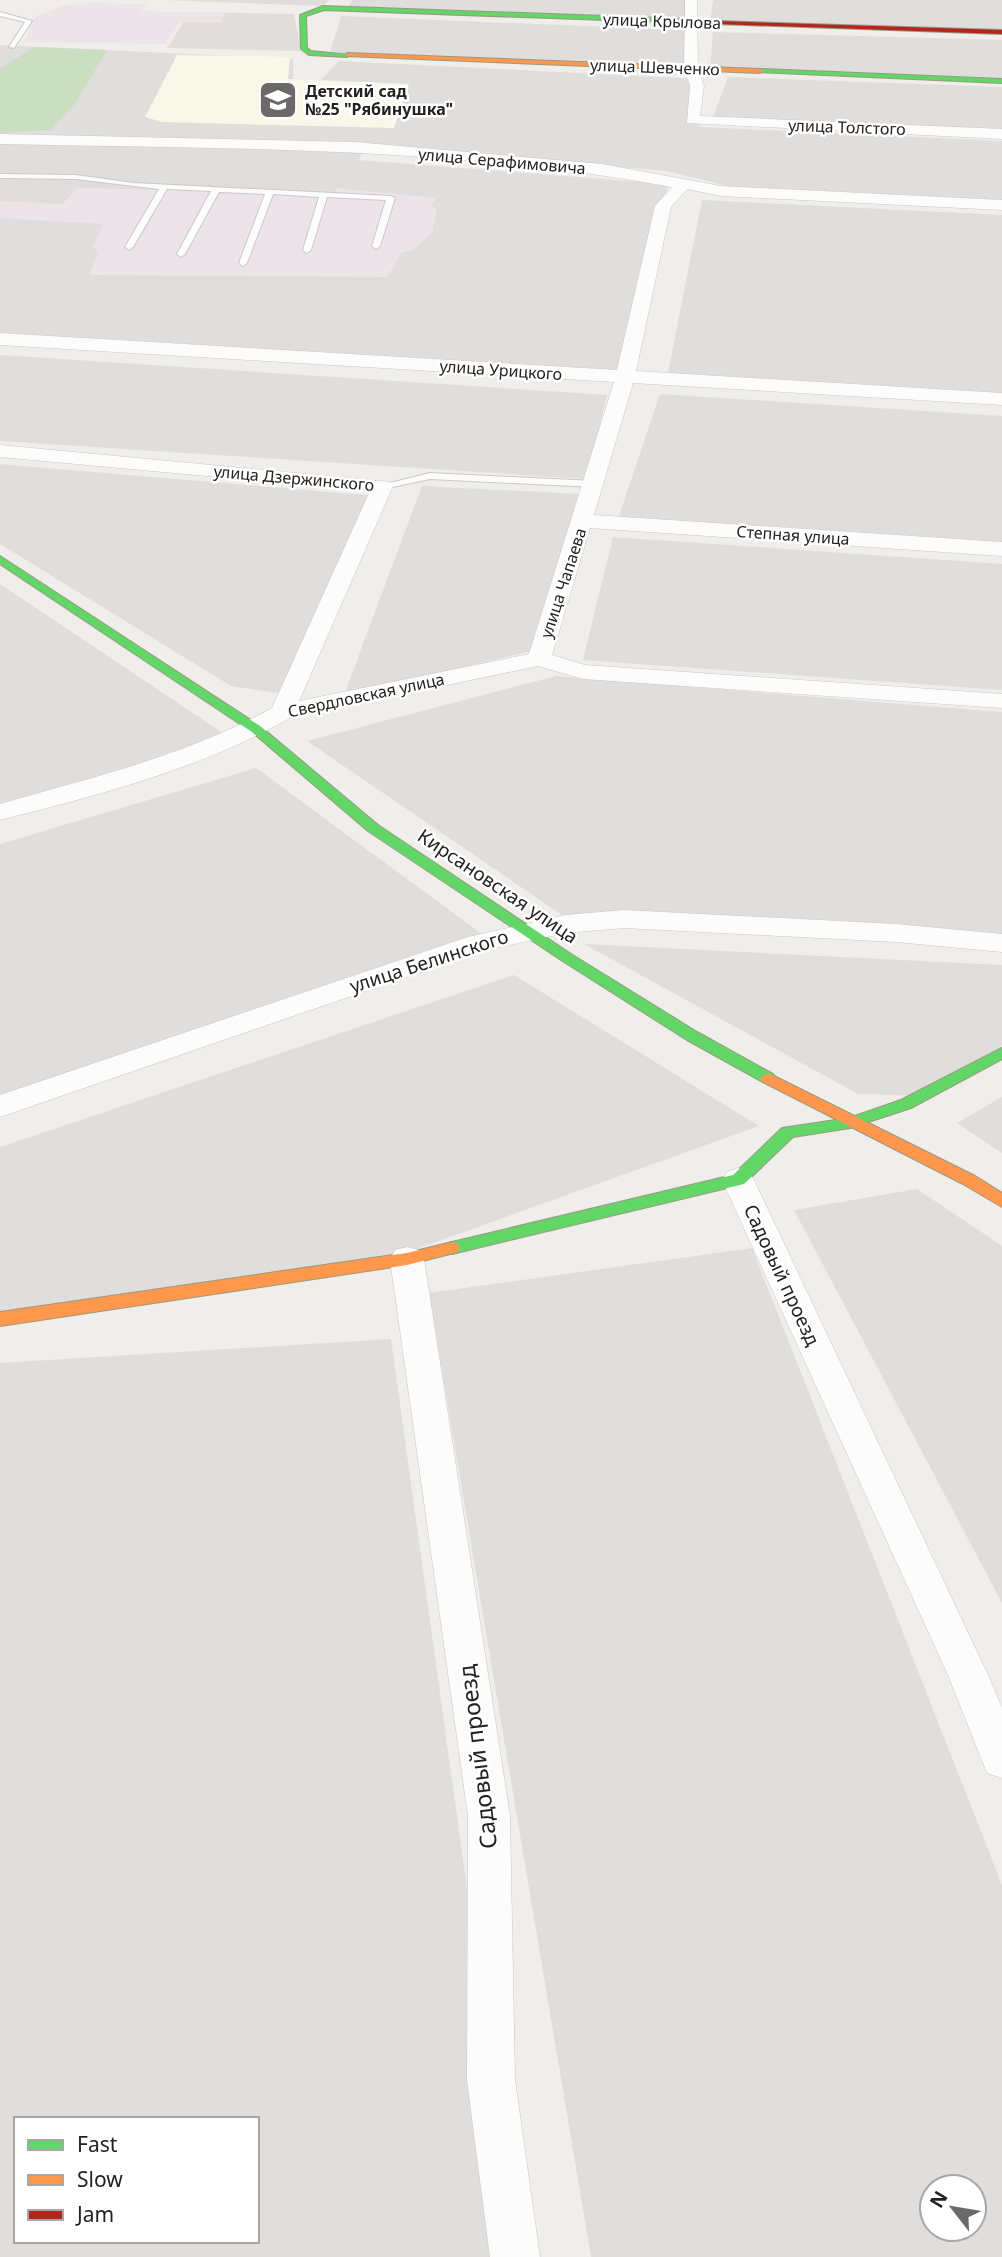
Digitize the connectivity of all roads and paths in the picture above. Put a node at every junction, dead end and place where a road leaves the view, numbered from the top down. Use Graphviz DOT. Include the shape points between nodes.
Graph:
graph roads {
  1 [pos="691,0"];
  2 [pos="325,4"];
  3 [pos="0,15"];
  4 [pos="690,22"];
  5 [pos="1002,32"];
  6 [pos="12,47"];
  7 [pos="691,68"];
  8 [pos="1002,81"];
  9 [pos="1002,134"];
  10 [pos="0,139"];
  11 [pos="0,176"];
  12 [pos="683,184"];
  13 [pos="164,187"];
  14 [pos="216,189"];
  15 [pos="270,192"];
  16 [pos="324,195"];
  17 [pos="1002,205"];
  18 [pos="376,246"];
  19 [pos="130,247"];
  20 [pos="307,250"];
  21 [pos="181,254"];
  22 [pos="243,263"];
  23 [pos="0,339"];
  24 [pos="625,377"];
  25 [pos="1002,399"];
  26 [pos="0,451"];
  27 [pos="594,484"];
  28 [pos="383,486"];
  29 [pos="583,521"];
  30 [pos="1002,549"];
  31 [pos="0,559"];
  32 [pos="539,659"];
  33 [pos="1002,701"];
  34 [pos="282,712"];
  35 [pos="256,729"];
  36 [pos="0,812"];
  37 [pos="529,930"];
  38 [pos="1002,943"];
  39 [pos="1002,1053"];
  40 [pos="0,1106"];
  41 [pos="850,1123"];
  42 [pos="738,1180"];
  43 [pos="1002,1201"];
  44 [pos="407,1259"];
  45 [pos="0,1319"];
  46 [pos="968,1675"];
  47 [pos="1002,1702"];
  48 [pos="1002,1759"];
  49 [pos="515,2257"];
  1 -- 4 [label="street"];
  2 -- 4 [label="street, улица Крылова"];
  2 -- 7 [label="street, улица Шевченко" via="303,15 303,41 309,52"];
  3 -- 6 [label="lane" via="29,21"];
  4 -- 5 [label="street, улица Крылова"];
  4 -- 7 [label="street"];
  7 -- 8 [label="street, улица Шевченко"];
  7 -- 9 [label="street, улица Толстого" via="697,86 692,120"];
  10 -- 12 [label="street, улица Серафимовича" via="355,147 603,170"];
  11 -- 13 [label="lane" via="76,177"];
  12 -- 17 [label="street, улица Серафимовича" via="721,191"];
  12 -- 24 [label="street, улица Чапаева" via="663,206"];
  13 -- 14 [label="lane"];
  13 -- 19 [label="lane"];
  14 -- 15 [label="lane"];
  14 -- 21 [label="lane"];
  15 -- 16 [label="lane"];
  15 -- 22 [label="lane"];
  16 -- 18 [label="lane" via="391,198"];
  16 -- 20 [label="lane"];
  23 -- 24 [label="street, улица Урицкого"];
  24 -- 25 [label="street, улица Урицкого"];
  24 -- 27 [label="street, улица Чапаева"];
  26 -- 28 [label="street, улица Дзержинского"];
  27 -- 28 [label="lane" via="430,476"];
  27 -- 29 [label="street, улица Чапаева"];
  28 -- 34 [label="street, улица Дзержинского"];
  29 -- 30 [label="street, Степная улица"];
  29 -- 32 [label="street, улица Чапаева"];
  31 -- 35 [label="street, Кирсановская улица"];
  32 -- 33 [label="street, улица Чапаева" via="583,672"];
  32 -- 34 [label="street, Свердловская улица"];
  34 -- 35 [label="street, Свердловская улица"];
  35 -- 36 [label="street, Свердловская улица" via="194,755"];
  35 -- 37 [label="street, Кирсановская улица" via="373,828"];
  37 -- 38 [label="street, улица Белинского" via="624,919"];
  37 -- 40 [label="street, улица Белинского" via="478,943"];
  37 -- 41 [label="street, Кирсановская улица" via="692,1036"];
  39 -- 41 [label="street" via="906,1104"];
  41 -- 42 [label="street" via="788,1132"];
  41 -- 43 [label="street, Кирсановская улица" via="969,1180"];
  42 -- 44 [label="street"];
  42 -- 46 [label="street, Садовый проезд"];
  44 -- 45 [label="street"];
  44 -- 49 [label="street, Садовый проезд" via="488,1816 491,2080"];
  46 -- 47 [label="street, Садовый проезд"];
  46 -- 48 [label="street, Садовый проезд"];
}
